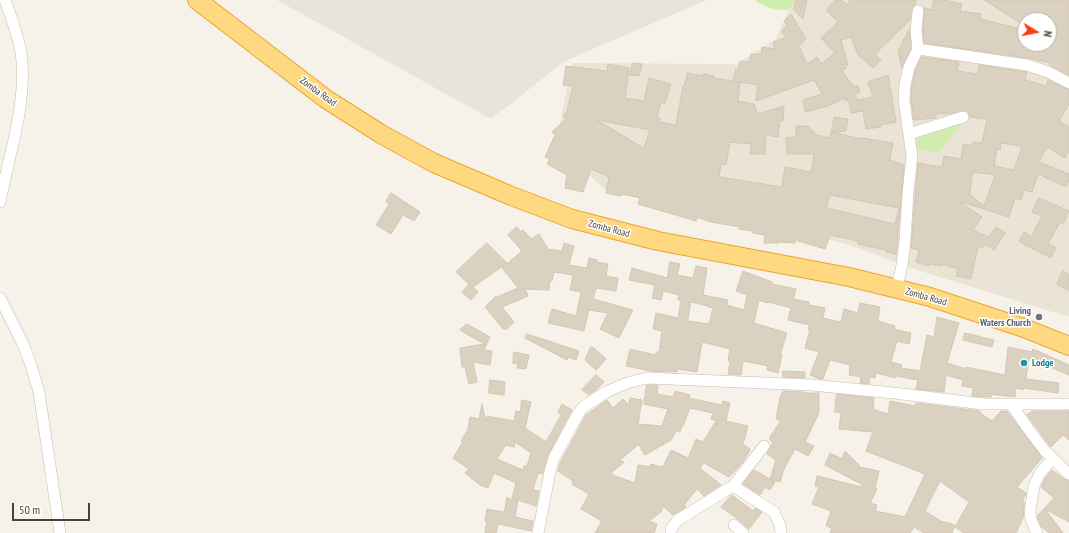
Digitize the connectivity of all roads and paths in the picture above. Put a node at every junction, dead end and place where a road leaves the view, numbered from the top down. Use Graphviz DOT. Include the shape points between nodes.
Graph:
graph roads {
  1 [pos="5,0"];
  2 [pos="197,0"];
  3 [pos="918,11"];
  4 [pos="918,49"];
  5 [pos="1069,83"];
  6 [pos="963,116"];
  7 [pos="909,134"];
  8 [pos="0,202"];
  9 [pos="897,288"];
  10 [pos="0,298"];
  11 [pos="1069,346"];
  12 [pos="1069,404"];
  13 [pos="1012,405"];
  14 [pos="764,446"];
  15 [pos="1053,459"];
  16 [pos="1069,474"];
  17 [pos="732,486"];
  18 [pos="734,525"];
  19 [pos="60,533"];
  20 [pos="538,533"];
  21 [pos="671,533"];
  22 [pos="742,533"];
  23 [pos="781,533"];
  24 [pos="1037,533"];
  1 -- 8 [label="street" via="21,52 22,90"];
  2 -- 9 [label="highway, Zomba Road" via="326,99 381,134 434,163 509,195 572,219 658,241"];
  3 -- 4 [label="street"];
  4 -- 5 [label="street" via="1027,65"];
  4 -- 7 [label="street" via="909,67 905,85 904,100"];
  6 -- 7 [label="street"];
  7 -- 9 [label="street" via="912,156 907,225"];
  9 -- 11 [label="highway, Zomba Road" via="971,310"];
  10 -- 19 [label="street" via="24,346 37,385"];
  12 -- 13 [label="street"];
  13 -- 15 [label="street" via="1035,439"];
  13 -- 20 [label="street" via="812,386 637,379 608,391 583,407 578,414 554,458"];
  14 -- 17 [label="street"];
  15 -- 16 [label="street"];
  15 -- 24 [label="street" via="1040,473 1034,486 1030,511"];
  17 -- 21 [label="street" via="678,520"];
  17 -- 23 [label="street" via="774,512"];
  18 -- 22 [label="street"];
}
